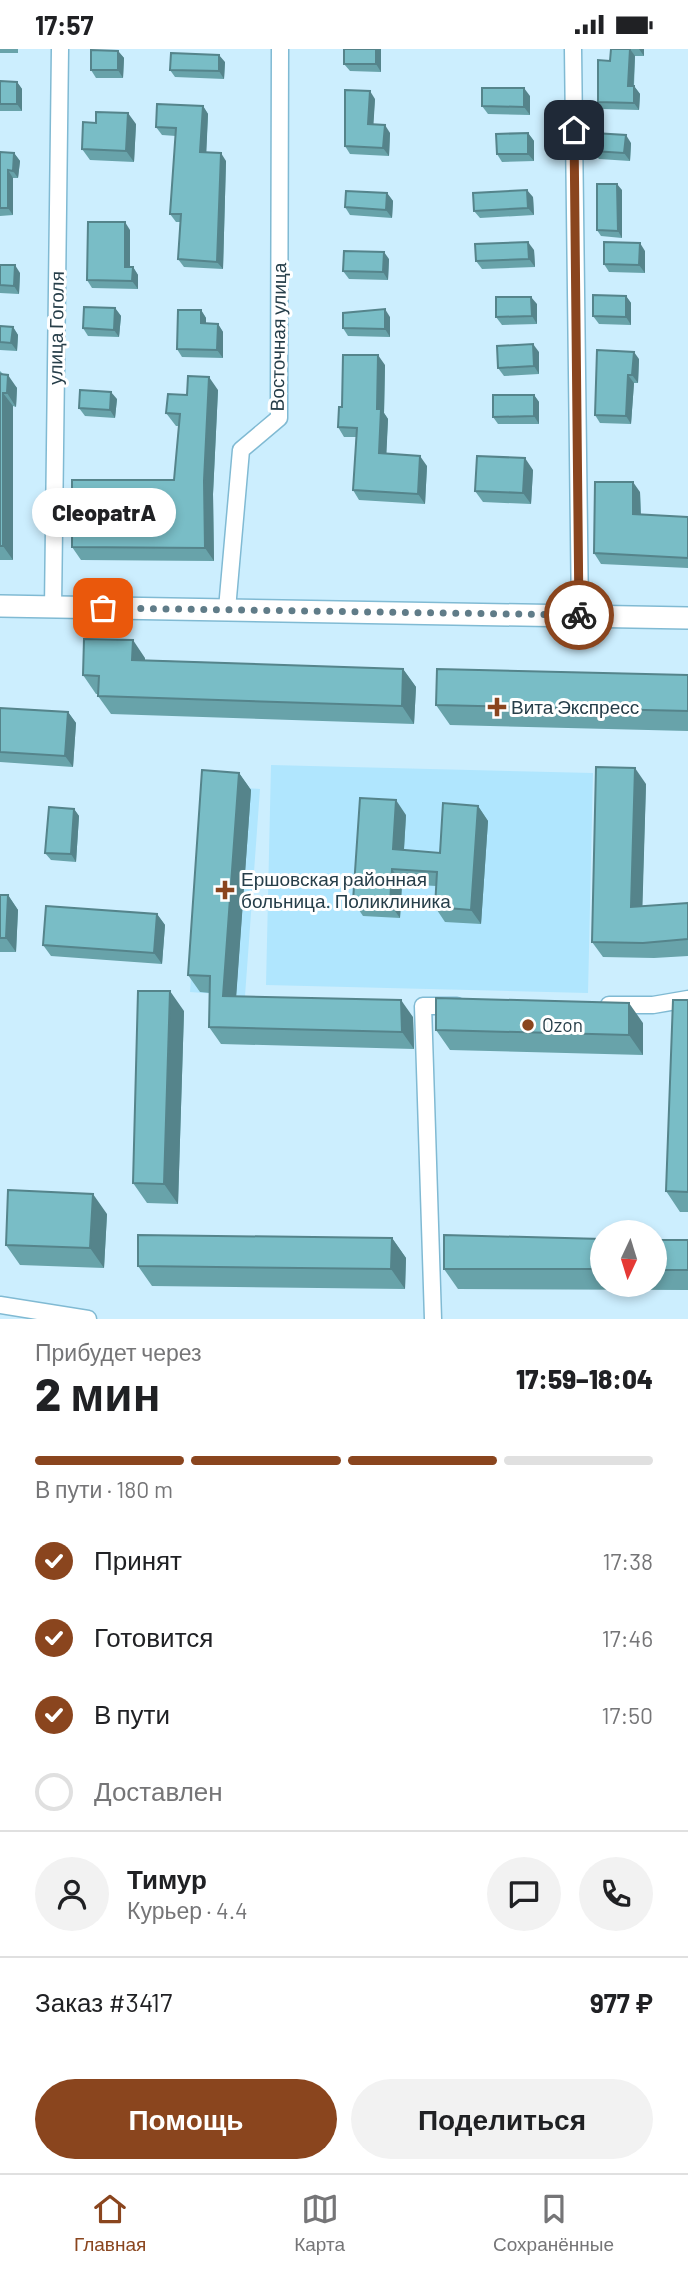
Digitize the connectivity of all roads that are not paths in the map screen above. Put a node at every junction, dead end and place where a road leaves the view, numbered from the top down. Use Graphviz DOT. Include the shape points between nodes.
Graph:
graph roads {
  1 [pos="60,49"];
  2 [pos="280,49"];
  3 [pos="573,49"];
  4 [pos="0,606"];
  5 [pos="53,608"];
  6 [pos="227,609"];
  7 [pos="580,615"];
  8 [pos="688,618"];
  9 [pos="688,999"];
  10 [pos="599,1005"];
  11 [pos="477,1006"];
  12 [pos="0,1305"];
  13 [pos="88,1319"];
  14 [pos="433,1319"];
  1 -- 5 [label="street, улица Гоголя"];
  2 -- 6 [label="street, Восточная улица" via="279,418 241,450"];
  3 -- 7 [label="street"];
  4 -- 5 [label="main road"];
  5 -- 6 [label="main road"];
  6 -- 7 [label="main road"];
  7 -- 8 [label="main road"];
  9 -- 10 [label="street" via="653,1005"];
  11 -- 14 [label="street" via="423,1006"];
  12 -- 13 [label="street"];
}
